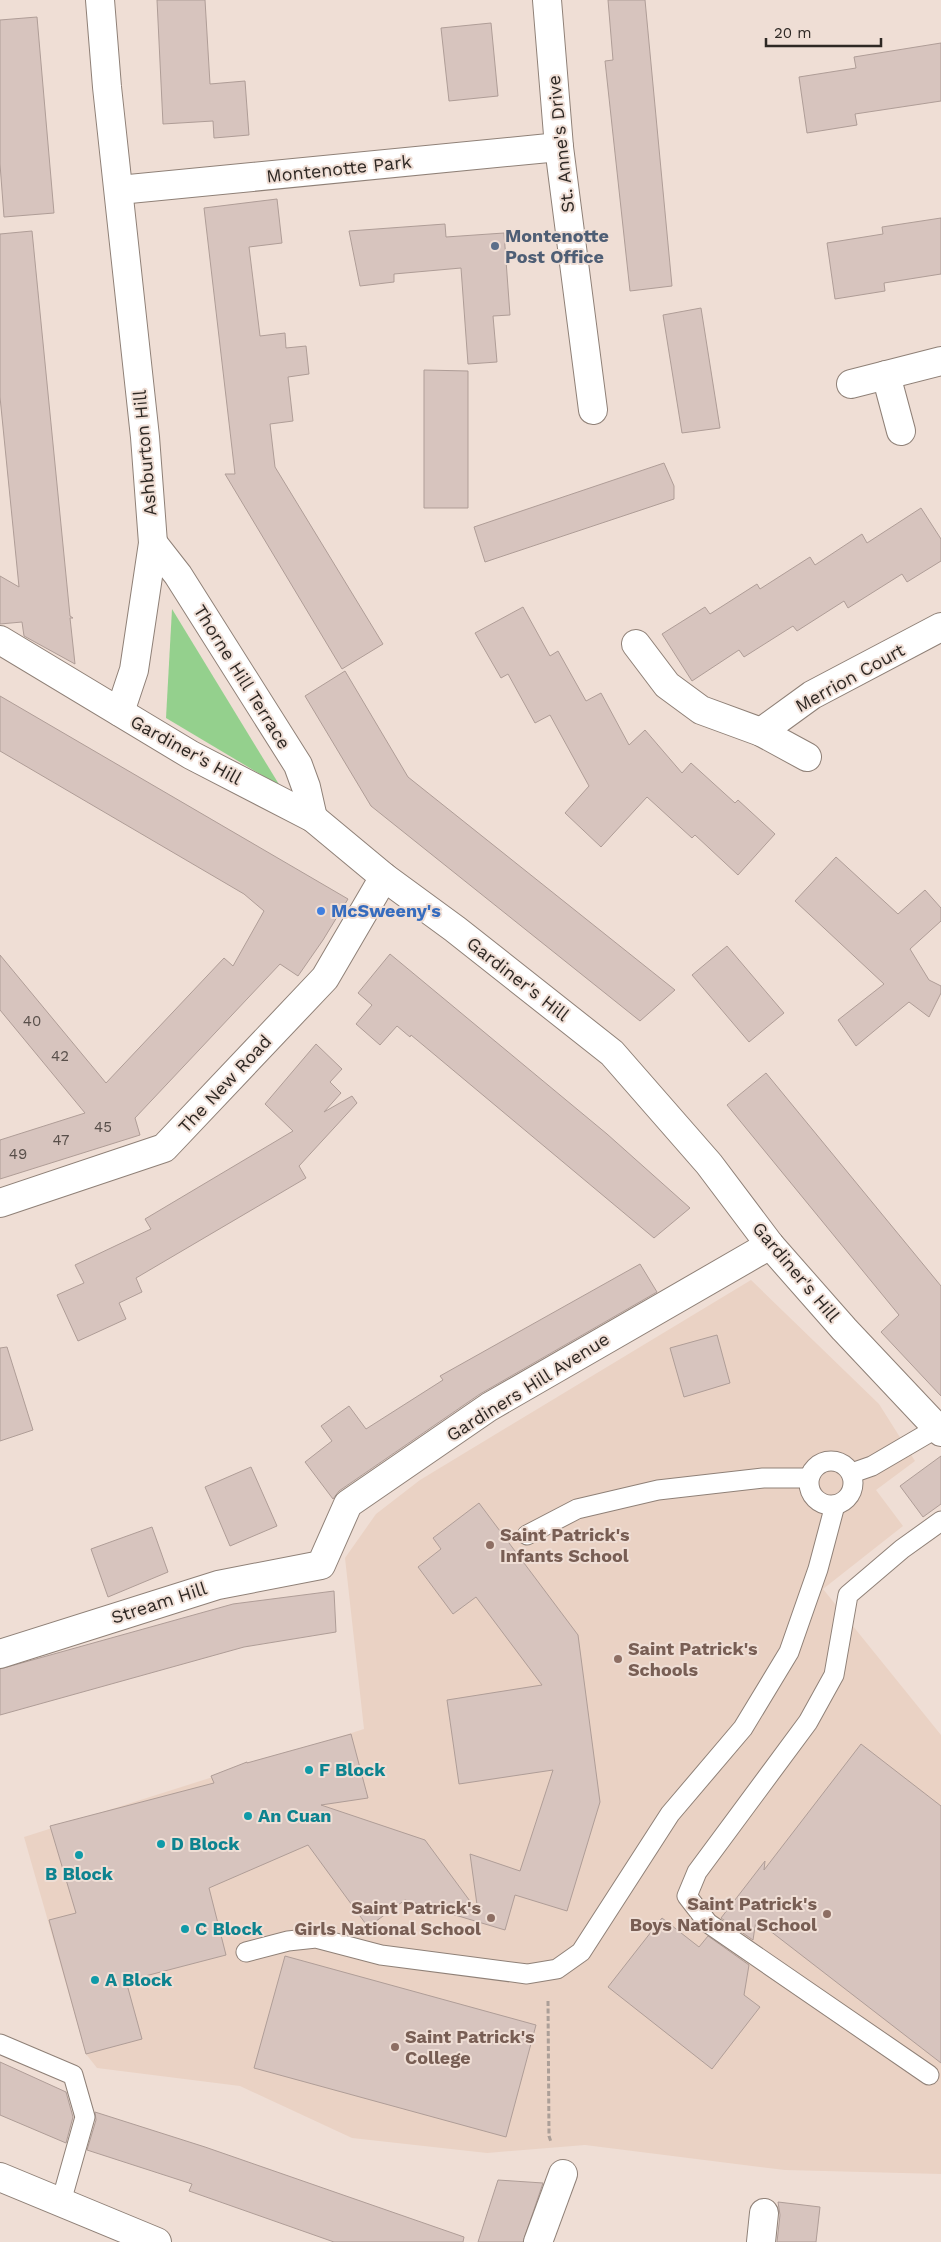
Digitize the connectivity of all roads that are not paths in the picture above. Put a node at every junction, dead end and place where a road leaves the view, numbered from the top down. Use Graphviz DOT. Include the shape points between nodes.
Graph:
graph roads {
  1 [pos="100,0"];
  2 [pos="547,0"];
  3 [pos="559,147"];
  4 [pos="119,190"];
  5 [pos="941,361"];
  6 [pos="886,375"];
  7 [pos="851,384"];
  8 [pos="593,410"];
  9 [pos="901,431"];
  10 [pos="153,544"];
  11 [pos="941,627"];
  12 [pos="0,640"];
  13 [pos="636,644"];
  14 [pos="120,712"];
  15 [pos="761,732"];
  16 [pos="807,757"];
  17 [pos="313,818"];
  18 [pos="384,877"];
  19 [pos="0,1204"];
  20 [pos="770,1245"];
  21 [pos="939,1430"];
  22 [pos="852,1473"];
  23 [pos="809,1478"];
  24 [pos="835,1505"];
  25 [pos="941,1521"];
  26 [pos="527,1535"];
  27 [pos="321,1565"];
  28 [pos="0,1654"];
  29 [pos="246,1952"];
  30 [pos="0,2044"];
  31 [pos="929,2075"];
  32 [pos="563,2174"];
  33 [pos="0,2177"];
  34 [pos="61,2202"];
  35 [pos="764,2213"];
  36 [pos="157,2242"];
  37 [pos="538,2242"];
  38 [pos="761,2242"];
  1 -- 4 [label="street, Ashburton Hill"];
  2 -- 3 [label="street, St. Anne's Drive"];
  3 -- 4 [label="street, Montenotte Park"];
  3 -- 8 [label="street, St. Anne's Drive"];
  4 -- 10 [label="street, Ashburton Hill"];
  5 -- 6 [label="street"];
  6 -- 7 [label="street"];
  6 -- 9 [label="street"];
  10 -- 14 [label="street, Ashburton Hill" via="134,670"];
  10 -- 17 [label="street, Thorne Hill Terrace" via="178,575 298,765"];
  11 -- 15 [label="street, Merrion Court" via="812,696"];
  12 -- 14 [label="street, Gardiner's Hill"];
  13 -- 15 [label="street" via="667,685 701,710"];
  14 -- 17 [label="street, Gardiner's Hill" via="191,755"];
  15 -- 16 [label="street"];
  17 -- 18 [label="street, Gardiner's Hill"];
  18 -- 19 [label="street, The New Road" via="325,978 164,1148"];
  18 -- 20 [label="street, Gardiner's Hill" via="612,1053 709,1164"];
  20 -- 21 [label="street, Gardiner's Hill"];
  20 -- 27 [label="street, Gardiners Hill Avenue" via="490,1406 348,1504"];
  21 -- 22 [label="lane" via="872,1466"];
  22 -- 23 [label="lane" via="834,1460 822,1463"];
  22 -- 24 [label="lane" via="854,1482 849,1498"];
  23 -- 24 [label="lane" via="811,1493 817,1501 826,1506"];
  23 -- 26 [label="lane" via="763,1478 658,1490 577,1509"];
  24 -- 29 [label="lane" via="818,1569 788,1652 743,1728 670,1814 581,1952 557,1969 528,1974 380,1955 316,1938 288,1941"];
  25 -- 31 [label="lane" via="848,1595 834,1675 808,1722 697,1872 687,1896 708,1923"];
  27 -- 28 [label="street, Stream Hill" via="218,1585"];
  30 -- 34 [label="lane" via="73,2076 86,2117"];
  32 -- 37 [label="street"];
  33 -- 34 [label="street"];
  34 -- 36 [label="street"];
  35 -- 38 [label="street"];
}
